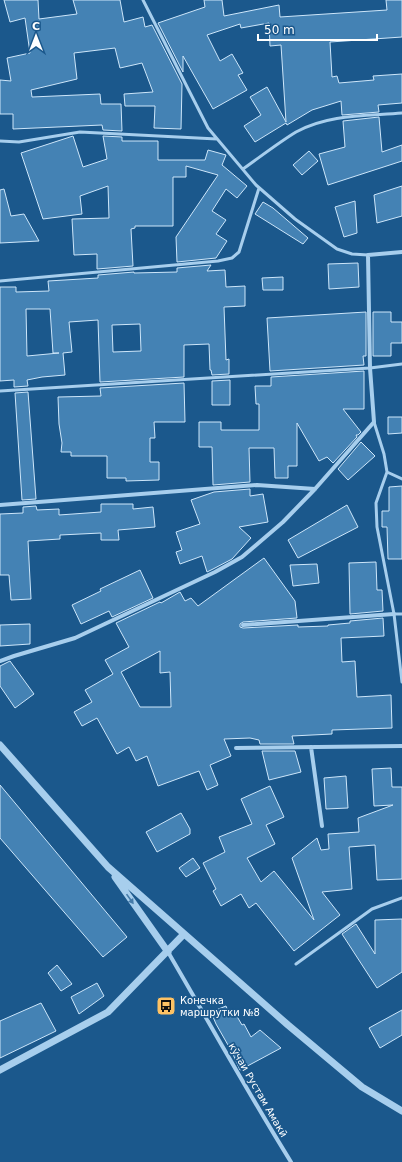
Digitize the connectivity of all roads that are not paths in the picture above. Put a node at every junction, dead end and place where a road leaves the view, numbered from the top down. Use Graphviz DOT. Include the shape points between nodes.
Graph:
graph roads {
  1 [pos="143,0"];
  2 [pos="402,113"];
  3 [pos="217,139"];
  4 [pos="0,141"];
  5 [pos="243,169"];
  6 [pos="259,188"];
  7 [pos="402,252"];
  8 [pos="368,255"];
  9 [pos="0,281"];
  10 [pos="402,364"];
  11 [pos="370,368"];
  12 [pos="0,391"];
  13 [pos="374,422"];
  14 [pos="387,472"];
  15 [pos="402,479"];
  16 [pos="315,489"];
  17 [pos="0,505"];
  18 [pos="394,614"];
  19 [pos="402,614"];
  20 [pos="243,625"];
  21 [pos="0,661"];
  22 [pos="402,682"];
  23 [pos="0,745"];
  24 [pos="402,746"];
  25 [pos="311,747"];
  26 [pos="236,748"];
  27 [pos="322,826"];
  28 [pos="108,867"];
  29 [pos="402,898"];
  30 [pos="184,934"];
  31 [pos="168,952"];
  32 [pos="296,964"];
  33 [pos="0,1070"];
  34 [pos="402,1111"];
  35 [pos="291,1162"];
  1 -- 3 [label="lane" via="208,128"];
  2 -- 5 [label="lane" via="337,118 317,124 297,132"];
  3 -- 4 [label="lane" via="80,132 19,142"];
  3 -- 5 [label="lane"];
  5 -- 6 [label="lane"];
  6 -- 8 [label="lane" via="295,219 337,249 352,254"];
  6 -- 9 [label="lane" via="239,252 232,258"];
  7 -- 8 [label="street"];
  8 -- 11 [label="street"];
  10 -- 11 [label="lane"];
  11 -- 12 [label="lane"];
  11 -- 13 [label="street"];
  13 -- 14 [label="lane"];
  13 -- 16 [label="street"];
  14 -- 15 [label="lane"];
  14 -- 18 [label="lane" via="376,503 377,527"];
  16 -- 17 [label="street" via="257,485"];
  16 -- 21 [label="street" via="283,522 242,557 215,572 75,638"];
  18 -- 19 [label="lane"];
  18 -- 20 [label="street"];
  18 -- 22 [label="lane"];
  23 -- 28 [label="street"];
  24 -- 25 [label="street"];
  25 -- 26 [label="street"];
  25 -- 27 [label="street"];
  28 -- 30 [label="street"];
  28 -- 31 [label="street, one-way"];
  29 -- 32 [label="lane" via="372,909"];
  30 -- 31 [label="street"];
  30 -- 34 [label="street" via="362,1086"];
  31 -- 33 [label="street" via="108,1012"];
  31 -- 35 [label="street, кӯчаи Рустам Амакӣ"];
}
